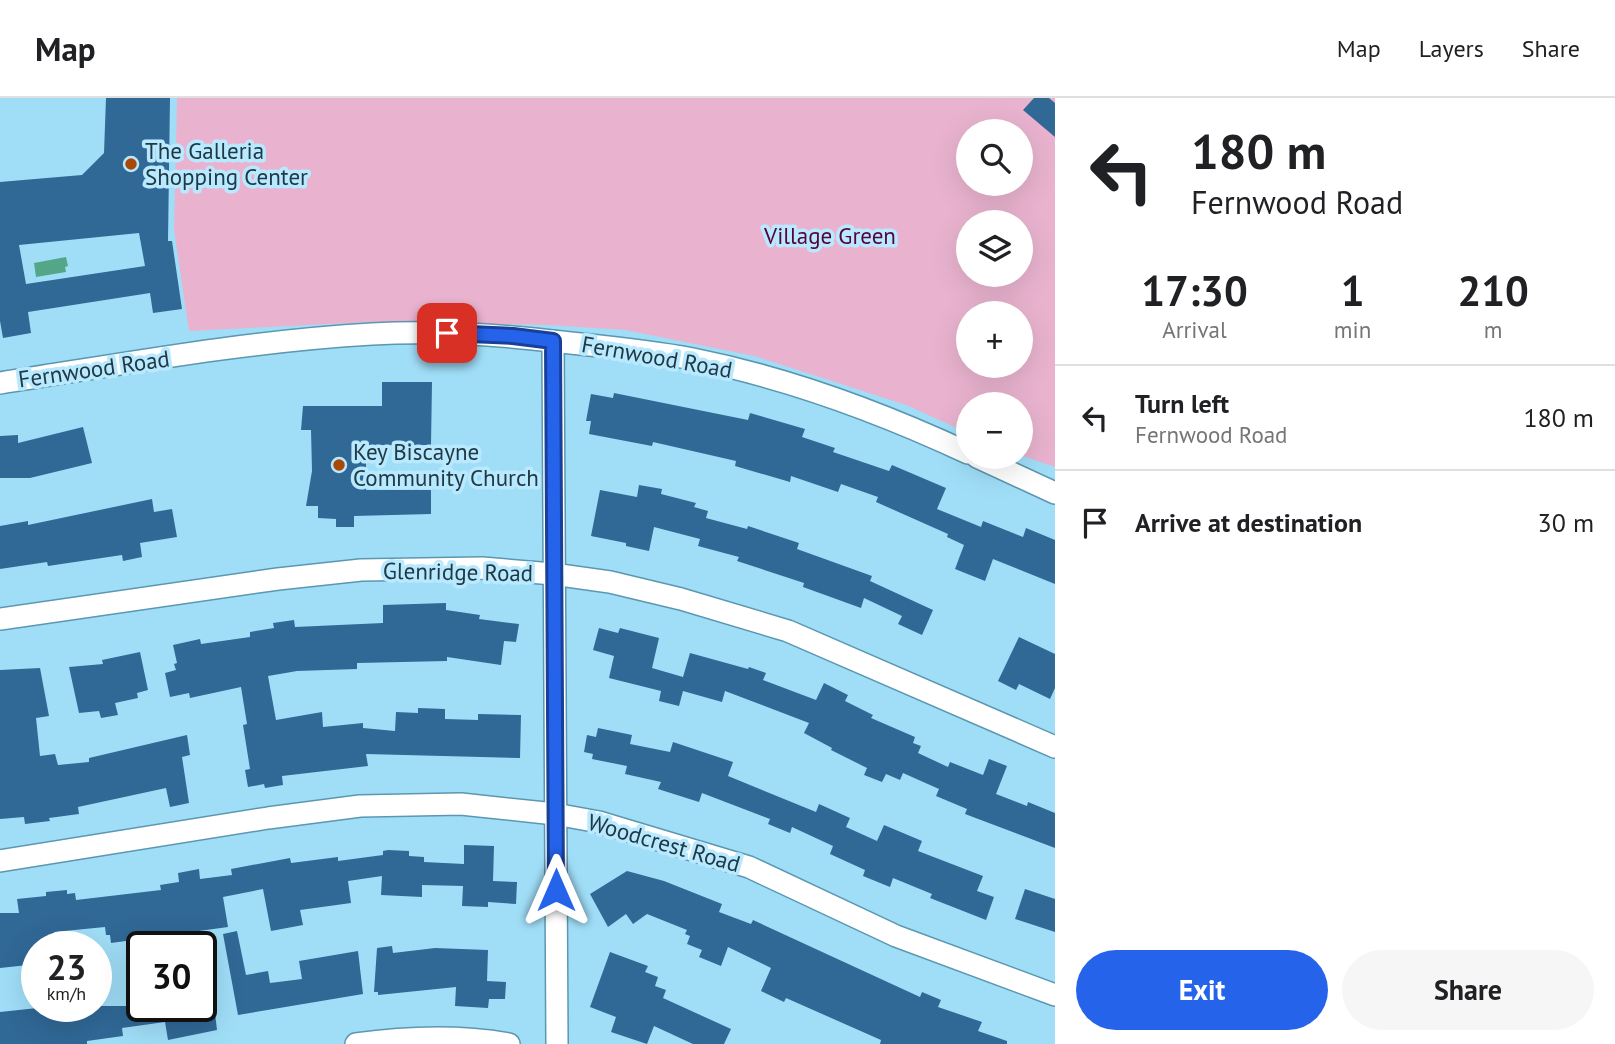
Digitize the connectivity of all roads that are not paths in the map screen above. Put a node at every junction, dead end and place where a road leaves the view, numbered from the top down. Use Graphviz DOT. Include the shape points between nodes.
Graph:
graph roads {
  1 [pos="553,341"];
  2 [pos="0,383"];
  3 [pos="956,448"];
  4 [pos="1002,469"];
  5 [pos="1055,493"];
  6 [pos="553,574"];
  7 [pos="0,619"];
  8 [pos="1055,747"];
  9 [pos="555,814"];
  10 [pos="0,861"];
  11 [pos="1055,995"];
  12 [pos="356,1044"];
  13 [pos="509,1044"];
  14 [pos="557,1044"];
  1 -- 2 [label="street, Fernwood Road" via="447,333 305,339"];
  1 -- 3 [label="street, Fernwood Road" via="643,351 754,374 874,412"];
  1 -- 6 [label="street"];
  4 -- 5 [label="street"];
  6 -- 7 [label="street, Glenridge Road" via="482,568 361,570"];
  6 -- 8 [label="street, Glenridge Road" via="681,599 788,631"];
  6 -- 9 [label="street"];
  9 -- 10 [label="street, Woodcrest Road" via="461,804 360,806"];
  9 -- 11 [label="street, Woodcrest Road" via="599,822 749,867 896,936"];
  9 -- 14 [label="street"];
  12 -- 13 [label="street" via="400,1038"];
}
